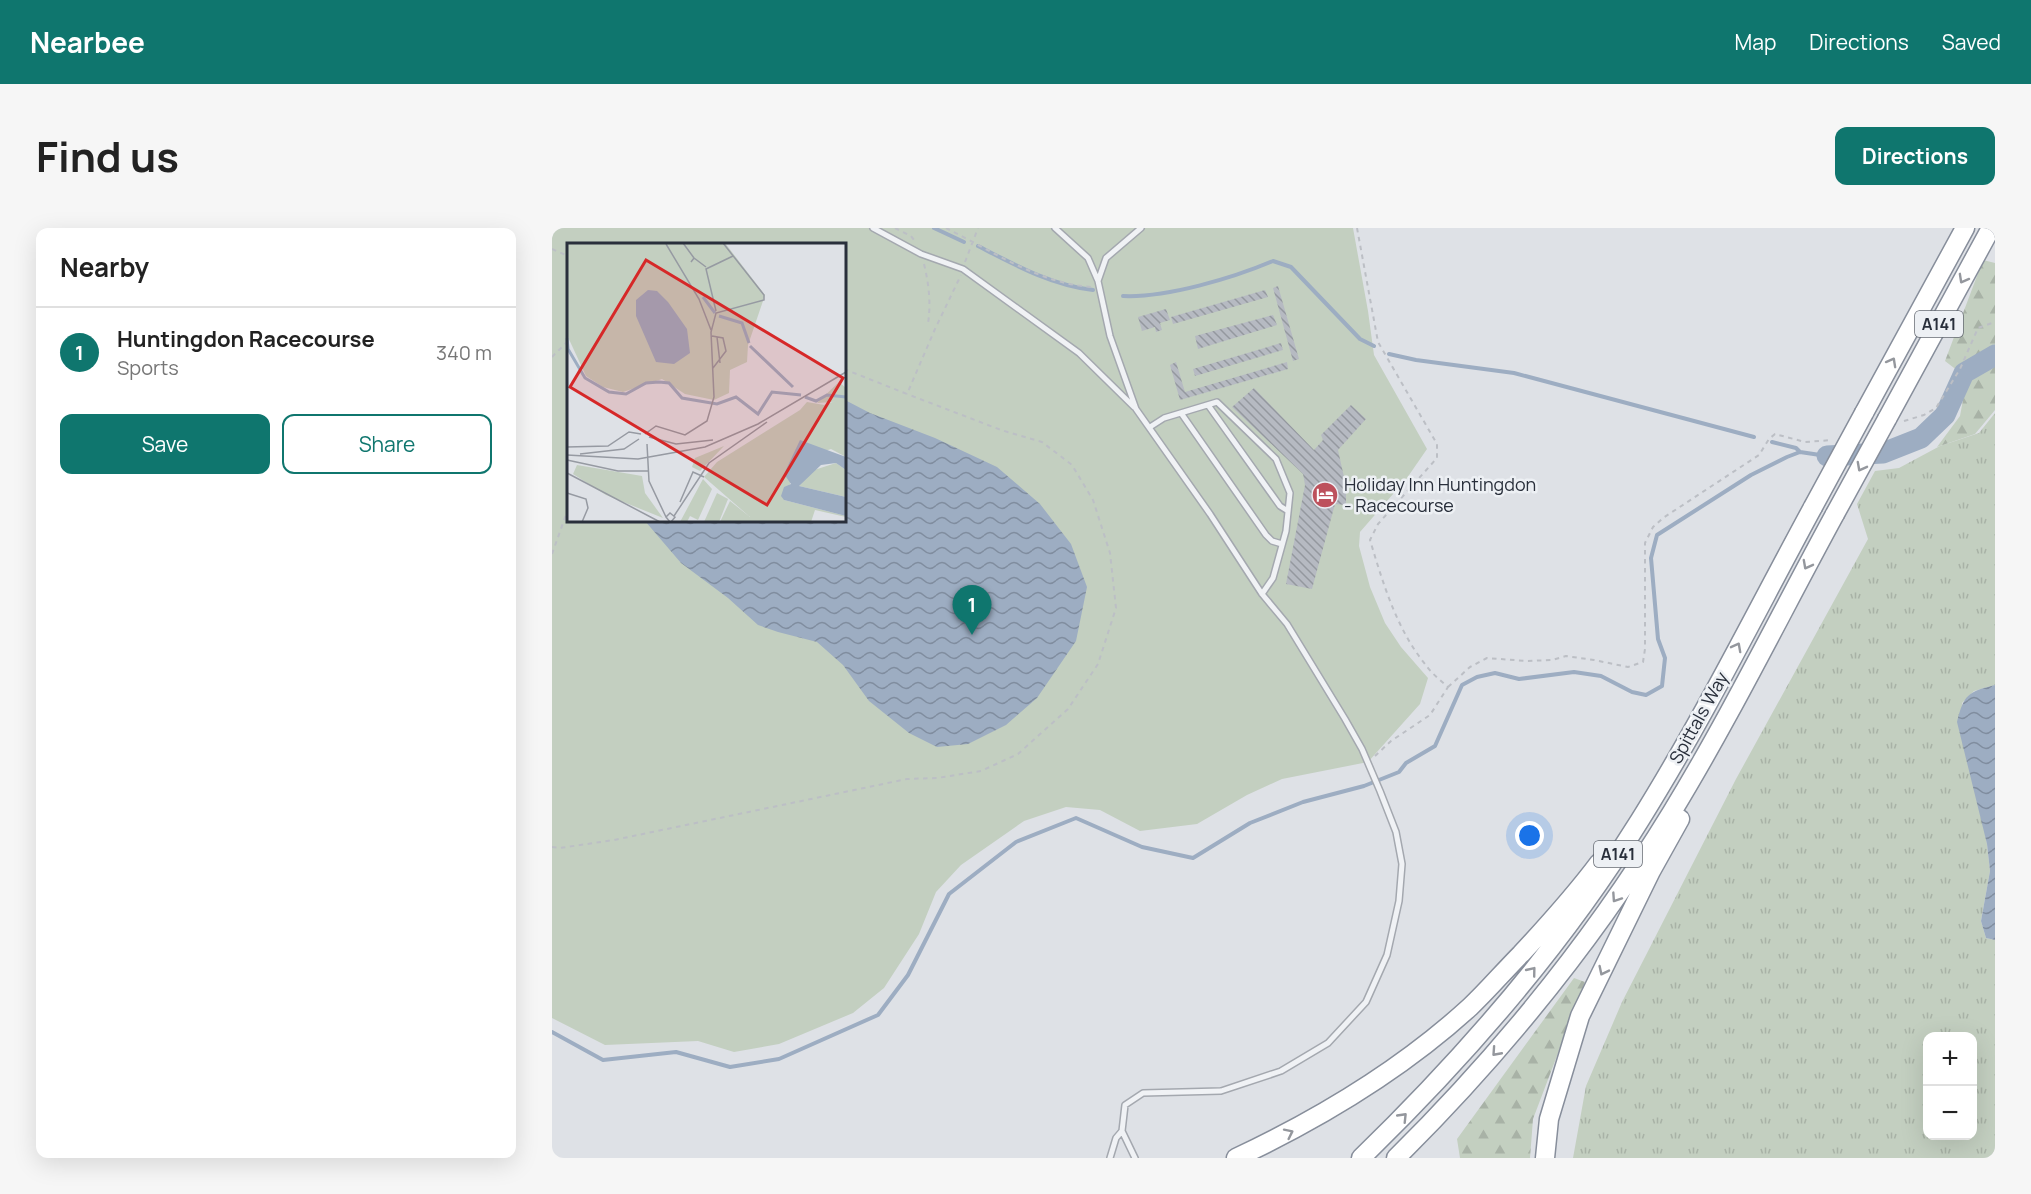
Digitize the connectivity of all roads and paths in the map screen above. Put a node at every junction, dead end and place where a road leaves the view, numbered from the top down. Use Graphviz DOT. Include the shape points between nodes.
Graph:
graph roads {
  1 [pos="873,228"];
  2 [pos="895,228"];
  3 [pos="946,228"];
  4 [pos="978,228"];
  5 [pos="1055,228"];
  6 [pos="1141,228"];
  7 [pos="1357,228"];
  8 [pos="1965,228"];
  9 [pos="1991,228"];
  10 [pos="972,241"];
  11 [pos="552,249"];
  12 [pos="921,254"];
  13 [pos="567,256"];
  14 [pos="963,270"];
  15 [pos="1098,281"];
  16 [pos="1098,288"];
  17 [pos="1995,322"];
  18 [pos="928,324"];
  19 [pos="567,342"];
  20 [pos="552,357"];
  21 [pos="846,370"];
  22 [pos="907,394"];
  23 [pos="1208,405"];
  24 [pos="1136,409"];
  25 [pos="1181,413"];
  26 [pos="1894,420"];
  27 [pos="1150,427"];
  28 [pos="1835,440"];
  29 [pos="1288,511"];
  30 [pos="567,512"];
  31 [pos="1282,544"];
  32 [pos="552,554"];
  33 [pos="1262,594"];
  34 [pos="1448,687"];
  35 [pos="1729,711"];
  36 [pos="1682,750"];
  37 [pos="1368,762"];
  38 [pos="552,847"];
  39 [pos="1122,1131"];
  40 [pos="1110,1158"];
  41 [pos="1135,1158"];
  42 [pos="1236,1158"];
  43 [pos="1361,1158"];
  44 [pos="1396,1158"];
  45 [pos="1545,1158"];
  1 -- 12 [label="lane"];
  2 -- 12 [label="path" via="911,236"];
  3 -- 10 [label="path"];
  4 -- 10 [label="path"];
  5 -- 15 [label="lane" via="1088,258"];
  6 -- 15 [label="lane" via="1106,258"];
  7 -- 34 [label="path" via="1378,342 1437,444 1437,458 1378,524 1370,540 1401,629 1425,665"];
  36 -- 8 [label="highway, Spittals Way / A141, one-way, bridge"];
  9 -- 26 [label="highway, Spittals Way / A141, one-way"];
  10 -- 14 [label="path"];
  10 -- 16 [label="path" via="1038,274"];
  11 -- 13 [label="path"];
  12 -- 14 [label="lane"];
  12 -- 18 [label="path" via="930,290"];
  14 -- 22 [label="path"];
  14 -- 24 [label="lane" via="1078,353"];
  15 -- 16 [label="lane"];
  16 -- 24 [label="lane"];
  17 -- 26 [label="path" via="1978,328 1960,369 1936,408 1924,415"];
  19 -- 20 [label="path"];
  21 -- 22 [label="path"];
  22 -- 38 [label="path" via="1042,442 1072,465 1093,500 1110,553 1116,608 1098,664 1068,709 1018,754 981,771 907,779 614,840"];
  23 -- 25 [label="lane"];
  23 -- 29 [label="lane" via="1280,506"];
  23 -- 29 [label="lane" via="1217,402 1276,459 1290,493"];
  24 -- 27 [label="lane"];
  25 -- 27 [label="lane"];
  25 -- 31 [label="lane" via="1266,535"];
  26 -- 35 [label="highway, Spittals Way / A141, one-way, bridge" via="1835,514"];
  27 -- 33 [label="lane"];
  28 -- 34 [label="path" via="1804,442 1775,435 1759,455 1653,527 1644,543 1643,662 1628,667 1566,656 1526,661 1487,658"];
  29 -- 31 [label="lane"];
  30 -- 32 [label="path"];
  31 -- 33 [label="lane" via="1273,578"];
  33 -- 37 [label="lane" via="1287,624"];
  34 -- 37 [label="path" via="1430,715"];
  35 -- 44 [label="highway, Spittals Way / A141, one-way" via="1641,860 1575,955 1502,1045"];
  35 -- 45 [label="highway, one-way" via="1701,782 1580,1016 1549,1119"];
  42 -- 36 [label="highway, one-way" via="1357,1094 1471,1006 1593,871"];
  43 -- 36 [label="highway, Spittals Way / A141, one-way" via="1464,1053 1539,963 1602,878"];
  37 -- 39 [label="lane" via="1396,832 1402,864 1400,901 1387,955 1366,1002 1328,1042 1281,1071 1221,1091 1143,1093 1125,1105"];
  39 -- 40 [label="lane"];
  39 -- 41 [label="lane"];
}
